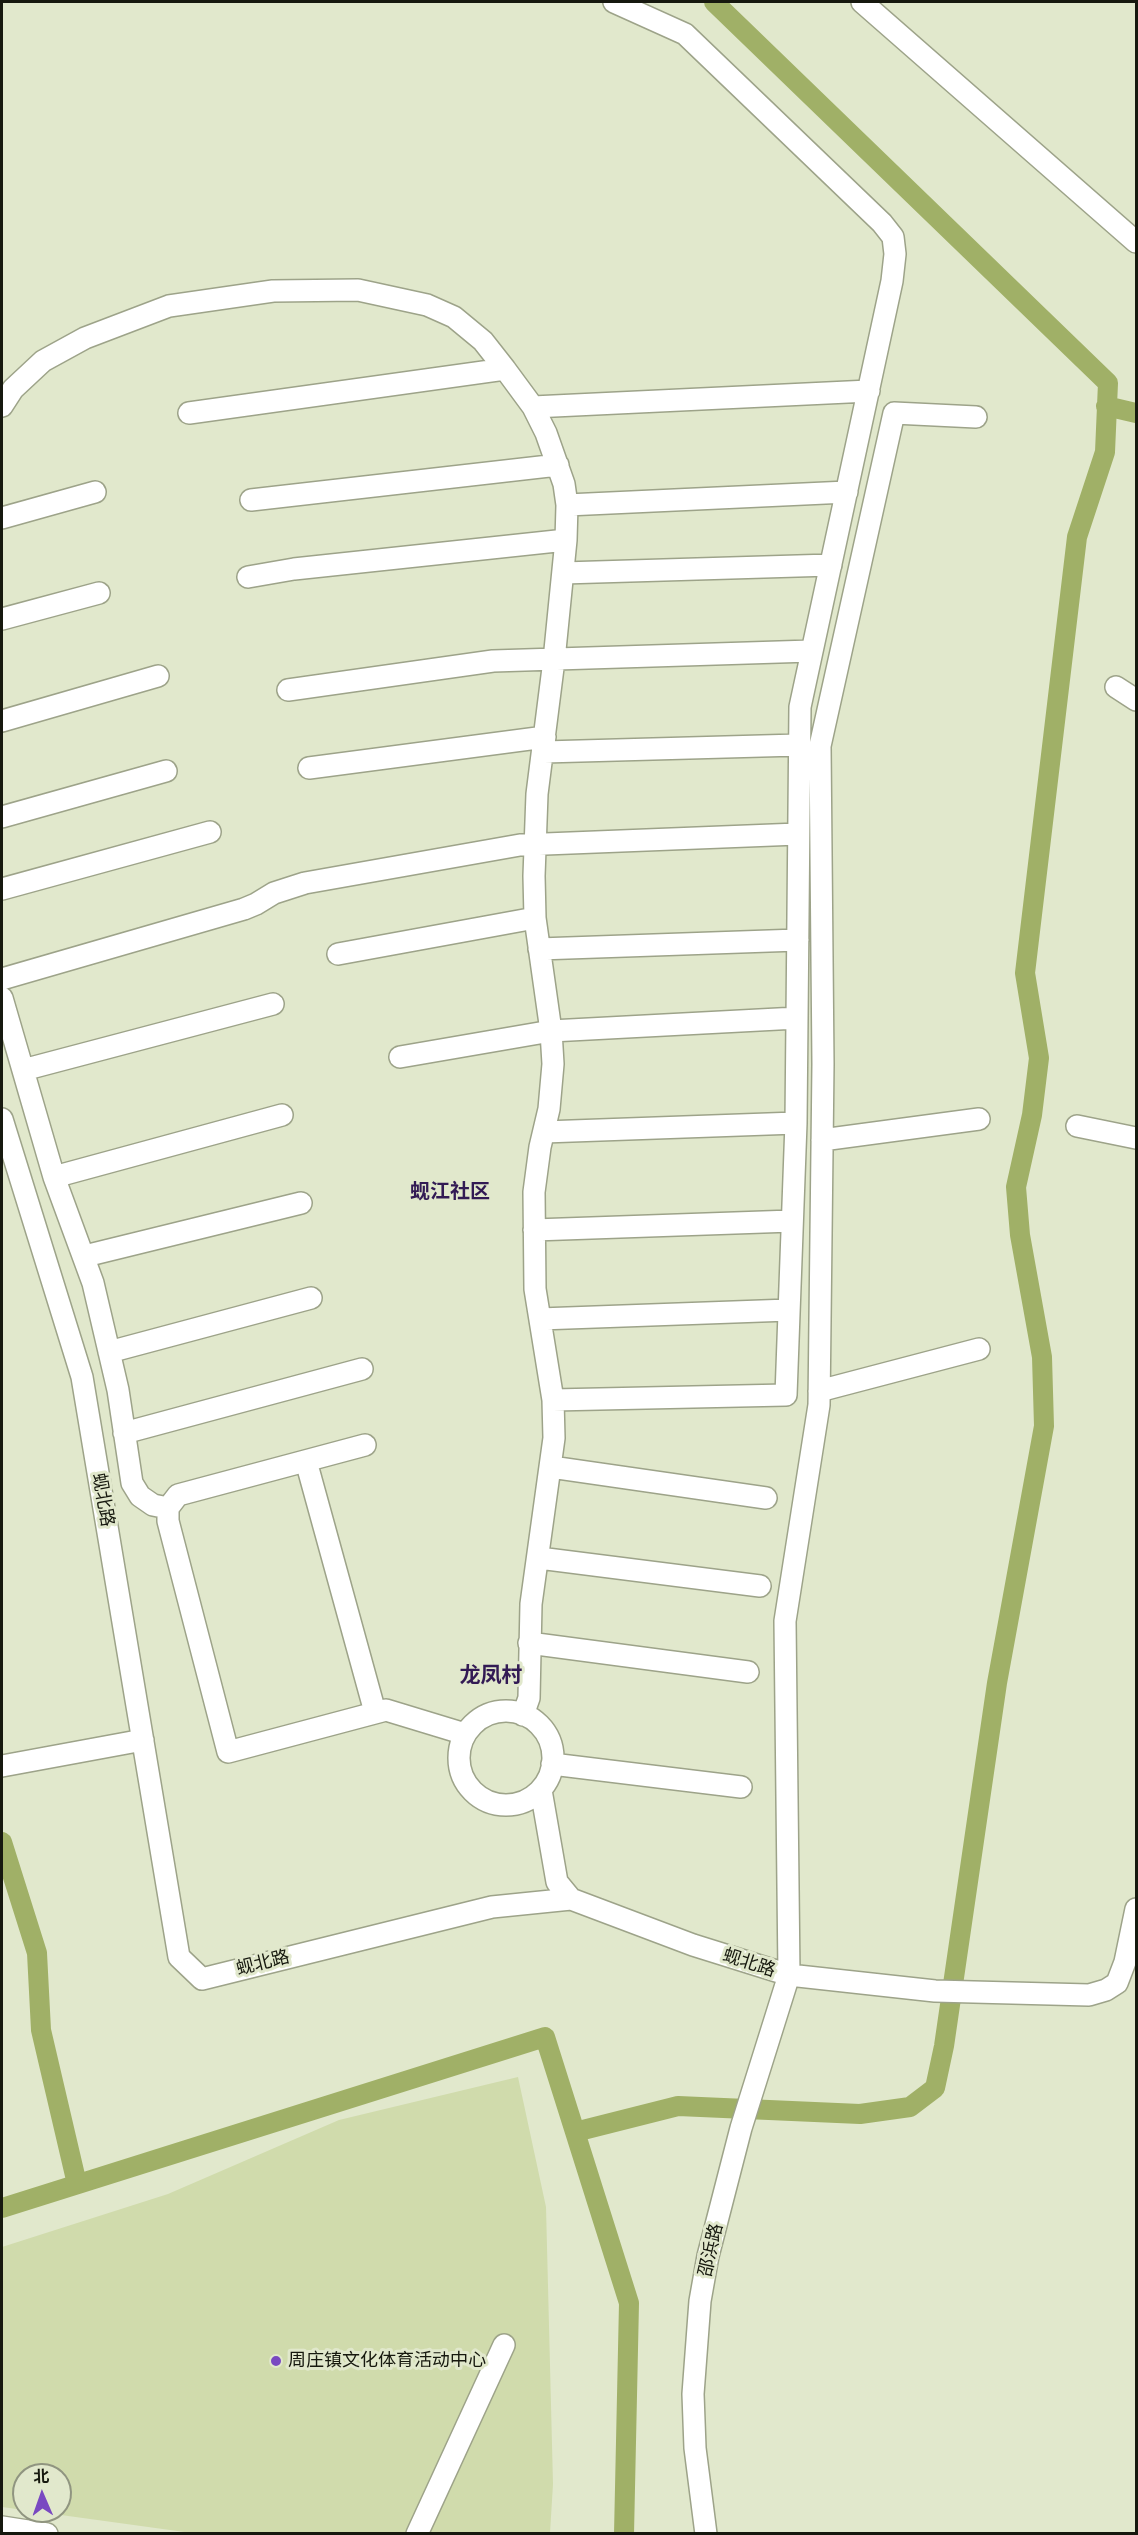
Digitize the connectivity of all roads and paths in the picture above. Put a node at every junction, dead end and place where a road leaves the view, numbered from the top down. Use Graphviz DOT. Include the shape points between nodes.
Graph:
graph roads {
  1 [pos="614,2"];
  2 [pos="862,2"];
  3 [pos="1137,242"];
  4 [pos="505,369"];
  5 [pos="869,391"];
  6 [pos="2,406"];
  7 [pos="533,407"];
  8 [pos="189,414"];
  9 [pos="976,417"];
  10 [pos="558,465"];
  11 [pos="94,492"];
  12 [pos="847,492"];
  13 [pos="251,500"];
  14 [pos="567,505"];
  15 [pos="2,518"];
  16 [pos="566,540"];
  17 [pos="831,565"];
  18 [pos="563,573"];
  19 [pos="248,577"];
  20 [pos="99,593"];
  21 [pos="2,619"];
  22 [pos="811,651"];
  23 [pos="554,660"];
  24 [pos="158,676"];
  25 [pos="1116,687"];
  26 [pos="288,690"];
  27 [pos="1137,700"];
  28 [pos="2,721"];
  29 [pos="544,745"];
  30 [pos="798,745"];
  31 [pos="309,768"];
  32 [pos="166,771"];
  33 [pos="2,817"];
  34 [pos="210,832"];
  35 [pos="798,834"];
  36 [pos="536,844"];
  37 [pos="2,889"];
  38 [pos="535,918"];
  39 [pos="798,940"];
  40 [pos="539,949"];
  41 [pos="338,954"];
  42 [pos="2,979"];
  43 [pos="2,998"];
  44 [pos="273,1004"];
  45 [pos="797,1018"];
  46 [pos="551,1031"];
  47 [pos="400,1057"];
  48 [pos="23,1070"];
  49 [pos="282,1114"];
  50 [pos="2,1119"];
  51 [pos="979,1119"];
  52 [pos="796,1123"];
  53 [pos="1077,1126"];
  54 [pos="544,1132"];
  55 [pos="1137,1138"];
  56 [pos="822,1140"];
  57 [pos="54,1177"];
  58 [pos="302,1203"];
  59 [pos="792,1221"];
  60 [pos="534,1230"];
  61 [pos="85,1256"];
  62 [pos="311,1298"];
  63 [pos="789,1310"];
  64 [pos="540,1319"];
  65 [pos="979,1349"];
  66 [pos="109,1352"];
  67 [pos="362,1369"];
  68 [pos="819,1390"];
  69 [pos="554,1400"];
  70 [pos="124,1433"];
  71 [pos="364,1445"];
  72 [pos="306,1461"];
  73 [pos="552,1467"];
  74 [pos="766,1498"];
  75 [pos="168,1508"];
  76 [pos="539,1558"];
  77 [pos="760,1586"];
  78 [pos="530,1643"];
  79 [pos="748,1672"];
  80 [pos="375,1712"];
  81 [pos="523,1715"];
  82 [pos="465,1734"];
  83 [pos="143,1740"];
  84 [pos="9,1764"];
  85 [pos="552,1764"];
  86 [pos="741,1787"];
  87 [pos="541,1790"];
  88 [pos="571,1899"];
  89 [pos="1137,1910"];
  90 [pos="789,1975"];
  91 [pos="504,2345"];
  92 [pos="2,2527"];
  93 [pos="47,2534"];
  94 [pos="417,2534"];
  95 [pos="706,2534"];
  1 -- 5 [label="street" via="685,34 893,237 892,281"];
  2 -- 3 [label="street"];
  4 -- 6 [label="street" via="483,341 454,317 427,305 358,290 273,291 170,306 114,326 43,361 13,389"];
  4 -- 7 [label="street"];
  4 -- 8 [label="street"];
  5 -- 7 [label="street"];
  5 -- 12 [label="street"];
  7 -- 10 [label="street"];
  9 -- 56 [label="street, 邵浜路" via="894,413 820,746"];
  10 -- 13 [label="street"];
  10 -- 14 [label="street"];
  11 -- 15 [label="street"];
  12 -- 14 [label="street"];
  12 -- 17 [label="street"];
  14 -- 16 [label="street"];
  16 -- 18 [label="street"];
  16 -- 19 [label="street"];
  17 -- 18 [label="street"];
  17 -- 22 [label="street"];
  18 -- 23 [label="street"];
  20 -- 21 [label="street"];
  22 -- 23 [label="street"];
  22 -- 30 [label="street" via="801,697"];
  23 -- 26 [label="street" via="493,662"];
  23 -- 29 [label="street"];
  24 -- 28 [label="street"];
  25 -- 27 [label="street"];
  29 -- 30 [label="street"];
  29 -- 31 [label="street"];
  29 -- 36 [label="street" via="537,794"];
  30 -- 35 [label="street"];
  32 -- 33 [label="street"];
  34 -- 37 [label="street"];
  35 -- 36 [label="street"];
  35 -- 39 [label="street"];
  36 -- 38 [label="street"];
  36 -- 42 [label="street" via="305,883 244,909"];
  38 -- 40 [label="street"];
  38 -- 41 [label="street"];
  39 -- 40 [label="street"];
  39 -- 45 [label="street"];
  40 -- 46 [label="street"];
  43 -- 48 [label="street"];
  44 -- 48 [label="street"];
  45 -- 46 [label="street"];
  45 -- 52 [label="street"];
  46 -- 47 [label="street"];
  46 -- 54 [label="street" via="552,1086"];
  48 -- 57 [label="street"];
  49 -- 57 [label="street"];
  50 -- 83 [label="street, 蚬北路" via="82,1377"];
  51 -- 56 [label="street"];
  52 -- 54 [label="street"];
  52 -- 59 [label="street"];
  53 -- 55 [label="street"];
  54 -- 60 [label="street" via="534,1192"];
  56 -- 68 [label="street, 邵浜路"];
  57 -- 61 [label="street"];
  58 -- 61 [label="street"];
  59 -- 60 [label="street"];
  59 -- 63 [label="street"];
  60 -- 64 [label="street"];
  61 -- 66 [label="street"];
  62 -- 66 [label="street"];
  63 -- 64 [label="street"];
  63 -- 69 [label="street" via="786,1395"];
  64 -- 69 [label="street"];
  65 -- 68 [label="street"];
  66 -- 70 [label="street"];
  67 -- 70 [label="street"];
  68 -- 90 [label="street, 邵浜路" via="785,1621"];
  69 -- 73 [label="street"];
  70 -- 75 [label="street" via="132,1483 140,1496 153,1505"];
  71 -- 72 [label="street"];
  72 -- 75 [label="street" via="178,1495"];
  72 -- 80 [label="street"];
  73 -- 74 [label="street"];
  73 -- 76 [label="street"];
  75 -- 80 [label="street" via="168,1521 228,1752"];
  76 -- 77 [label="street"];
  76 -- 78 [label="street" via="531,1604"];
  78 -- 79 [label="street"];
  78 -- 81 [label="street" via="529,1698"];
  80 -- 82 [label="street" via="386,1710"];
  81 -- 82 [label="street" via="496,1712 479,1720"];
  81 -- 85 [label="street" via="534,1720 547,1735"];
  82 -- 87 [label="street" via="459,1753 461,1773 471,1790 487,1801 506,1805 525,1802"];
  83 -- 84 [label="street"];
  83 -- 88 [label="street, 蚬北路" via="179,1957 202,1979 492,1906"];
  85 -- 86 [label="street"];
  85 -- 87 [label="street"];
  87 -- 88 [label="street" via="557,1882"];
  88 -- 90 [label="street, 蚬北路" via="693,1945"];
  89 -- 90 [label="street, 蚬北路" via="1117,1983 1089,1995 935,1991"];
  90 -- 95 [label="street, 邵浜路" via="741,2128 708,2256 695,2354 695,2448"];
  91 -- 94 [label="street"];
  92 -- 93 [label="street"];
}
